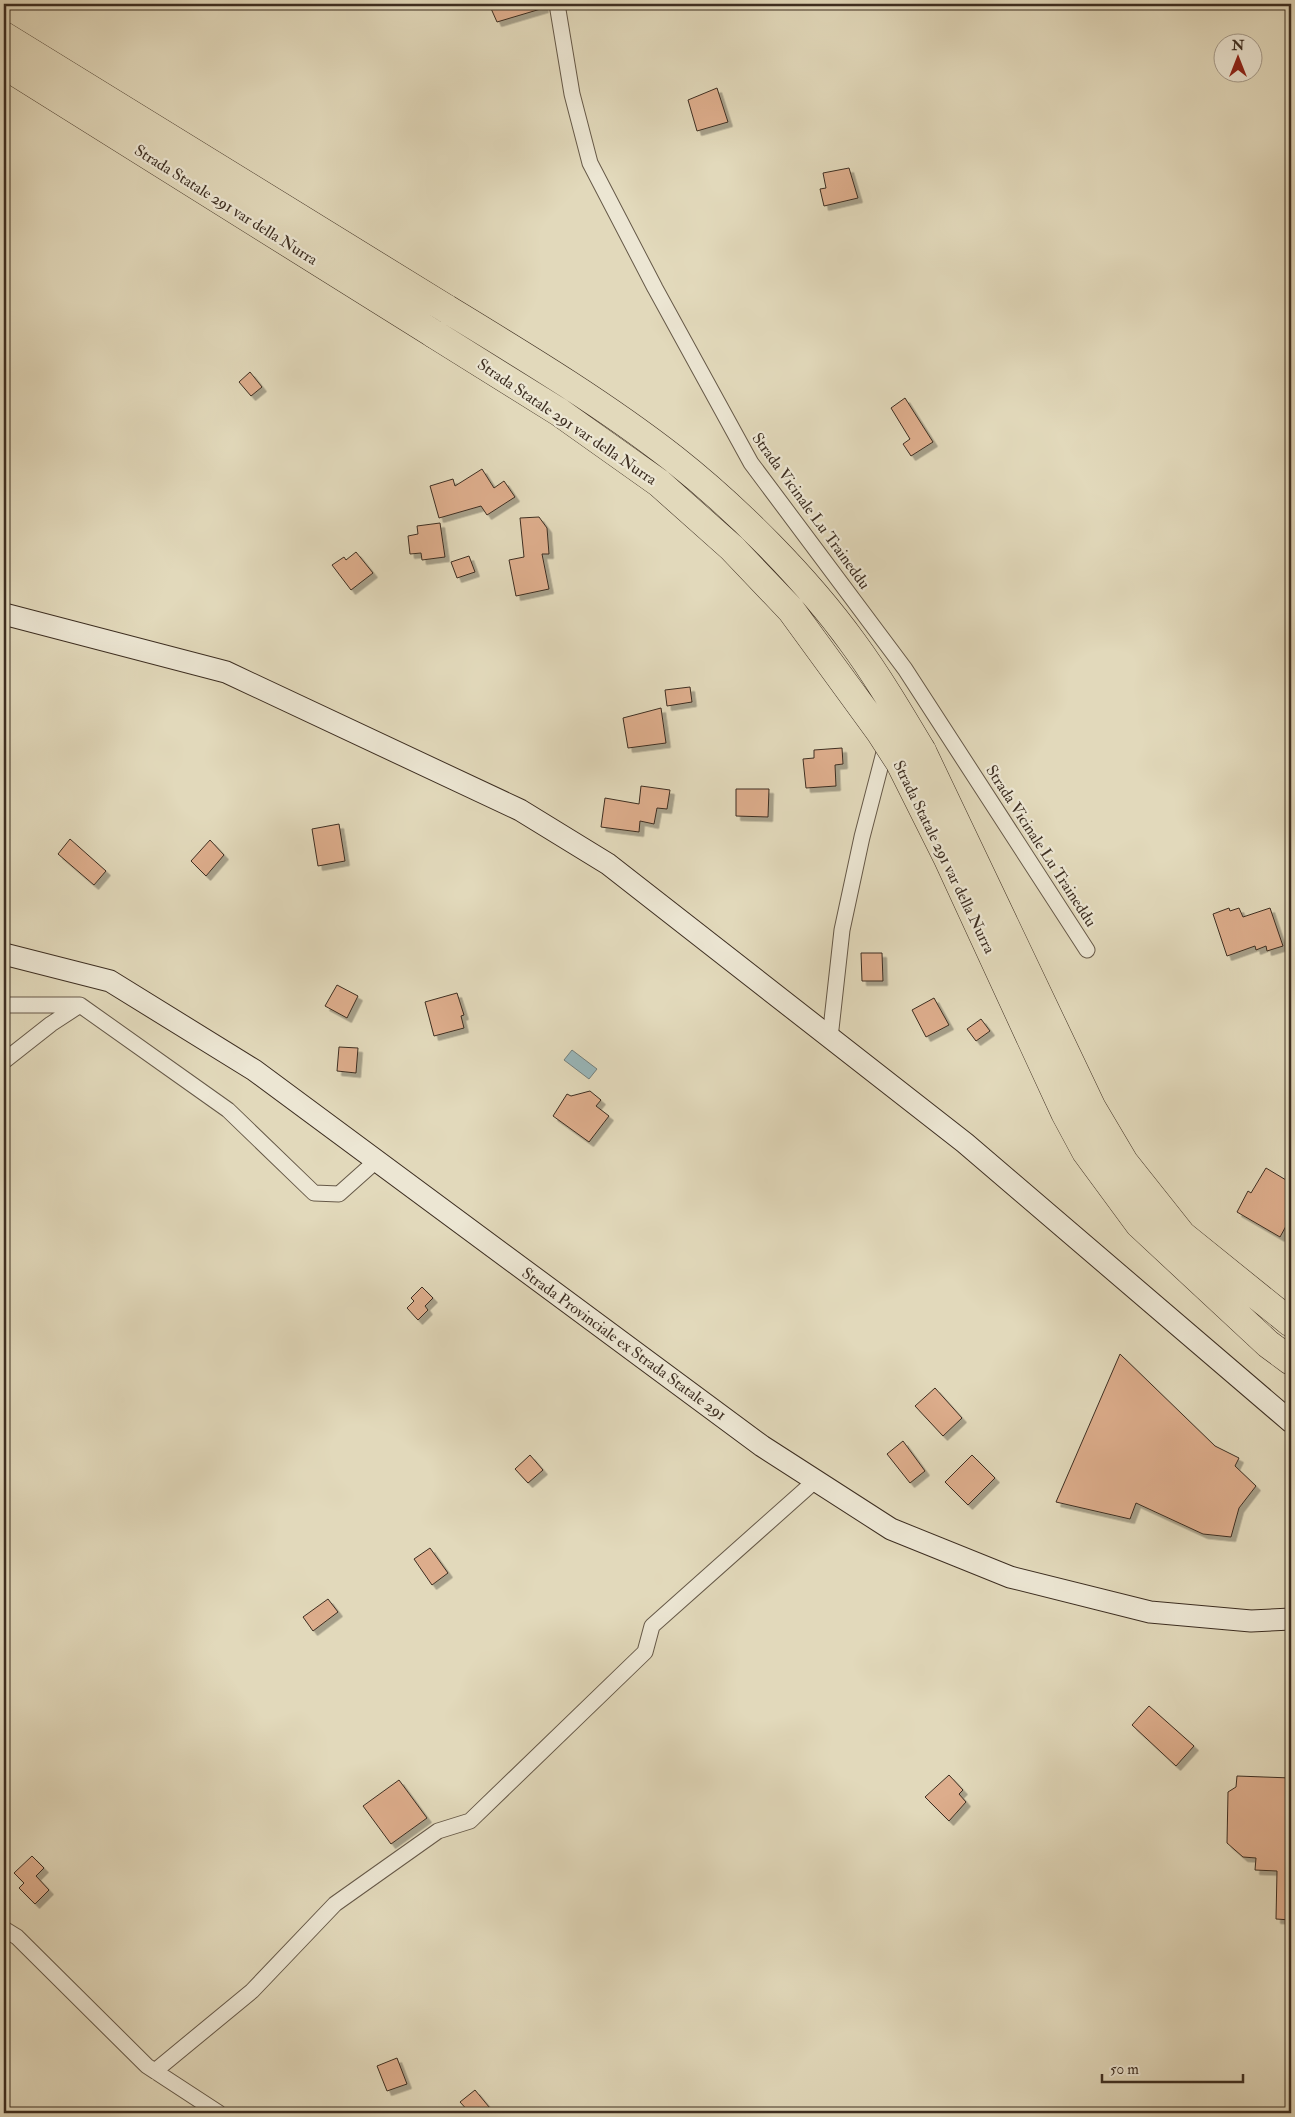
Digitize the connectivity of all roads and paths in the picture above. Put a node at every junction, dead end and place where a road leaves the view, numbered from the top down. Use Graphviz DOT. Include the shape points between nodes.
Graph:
graph roads {
  1 [pos="557,4"];
  2 [pos="4,36"];
  3 [pos="4,64"];
  4 [pos="4,614"];
  5 [pos="905,669"];
  6 [pos="911,757"];
  7 [pos="1087,950"];
  8 [pos="4,954"];
  9 [pos="80,1005"];
  10 [pos="4,1006"];
  11 [pos="830,1038"];
  12 [pos="4,1061"];
  13 [pos="376,1161"];
  14 [pos="1291,1323"];
  15 [pos="1291,1361"];
  16 [pos="1291,1422"];
  17 [pos="816,1480"];
  18 [pos="1291,1605"];
  19 [pos="1291,1619"];
  20 [pos="1251,1621"];
  21 [pos="4,1929"];
  22 [pos="155,2071"];
  23 [pos="218,2113"];
  1 -- 5 [label="street, Strada Vicinale Lu Traineddu" via="572,94 590,163 655,288 751,464"];
  2 -- 6 [label="highway, Strada Statale 291 var della Nurra, bridge" via="574,388 674,459 720,499 810,589 846,635"];
  3 -- 6 [label="highway, Strada Statale 291 var della Nurra, bridge" via="560,412 659,483 732,548 791,610 880,732"];
  4 -- 11 [label="street" via="226,672 520,810 608,864"];
  5 -- 7 [label="street, Strada Vicinale Lu Traineddu"];
  5 -- 11 [label="street" via="844,921"];
  6 -- 14 [label="highway, Strada Statale 291 var della Nurra" via="1087,1100 1124,1162 1182,1235"];
  6 -- 15 [label="highway, Strada Statale 291 var della Nurra" via="947,857 1086,1152 1139,1224 1268,1344"];
  8 -- 13 [label="street, Strada Provinciale ex Strada Statale 291" via="110,981 254,1070"];
  9 -- 10 [label="street"];
  9 -- 12 [label="street"];
  9 -- 13 [label="street" via="228,1110 314,1193 339,1194"];
  11 -- 16 [label="street" via="965,1143"];
  13 -- 17 [label="street, Strada Provinciale ex Strada Statale 291" via="762,1446"];
  17 -- 20 [label="street, Strada Provinciale ex Strada Statale 291" via="892,1529 1010,1577 1150,1612"];
  17 -- 22 [label="street" via="652,1626 645,1652 470,1821 438,1831 335,1904 252,1991"];
  18 -- 20 [label="street"];
  19 -- 20 [label="street, Strada Provinciale ex Strada Statale 291"];
  21 -- 22 [label="street" via="17,1937"];
  22 -- 23 [label="street"];
}
